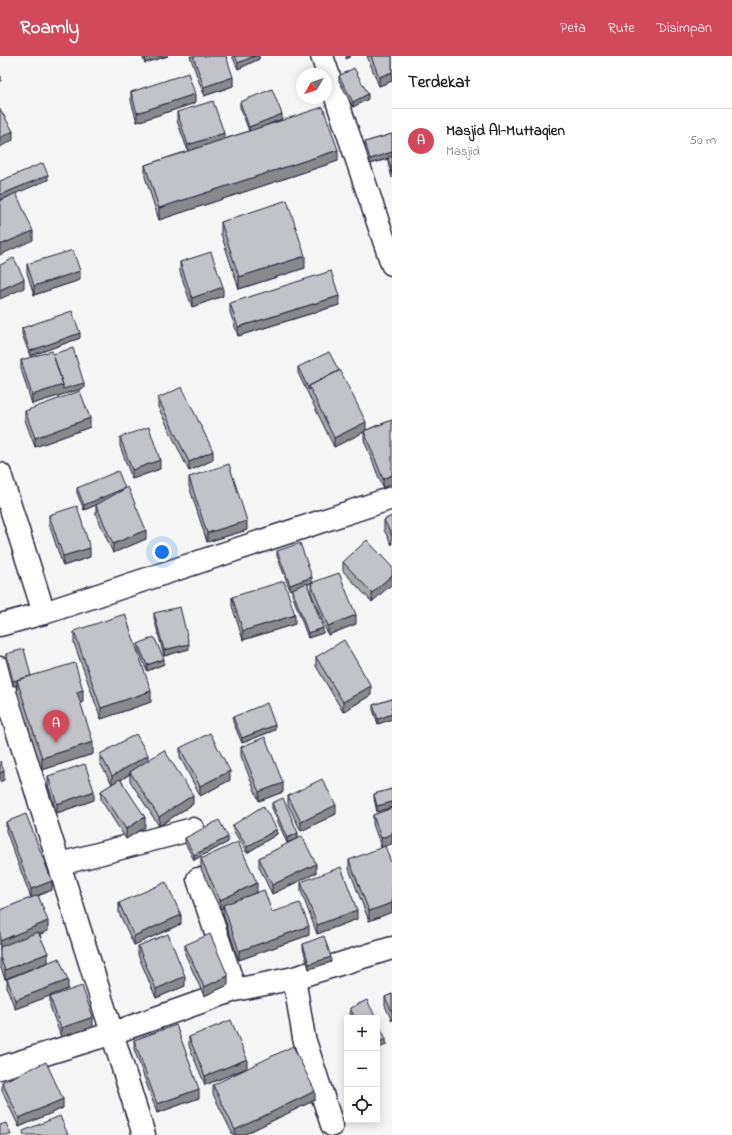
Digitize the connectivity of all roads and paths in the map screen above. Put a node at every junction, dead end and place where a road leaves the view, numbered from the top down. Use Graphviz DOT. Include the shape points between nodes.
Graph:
graph roads {
  1 [pos="322,56"];
  2 [pos="392,264"];
  3 [pos="0,474"];
  4 [pos="392,498"];
  5 [pos="44,613"];
  6 [pos="0,625"];
  7 [pos="0,668"];
  8 [pos="193,829"];
  9 [pos="60,864"];
  10 [pos="198,879"];
  11 [pos="392,948"];
  12 [pos="294,978"];
  13 [pos="235,990"];
  14 [pos="113,1033"];
  15 [pos="0,1068"];
  16 [pos="332,1125"];
  17 [pos="144,1135"];
  1 -- 2 [label="street"];
  3 -- 5 [label="street"];
  4 -- 5 [label="street"];
  5 -- 6 [label="street"];
  7 -- 9 [label="street" via="6,695"];
  8 -- 9 [label="street"];
  9 -- 14 [label="street"];
  10 -- 13 [label="street"];
  11 -- 12 [label="street"];
  12 -- 13 [label="street"];
  12 -- 16 [label="street" via="304,1038"];
  13 -- 14 [label="street"];
  14 -- 15 [label="street"];
  14 -- 17 [label="street"];
}
